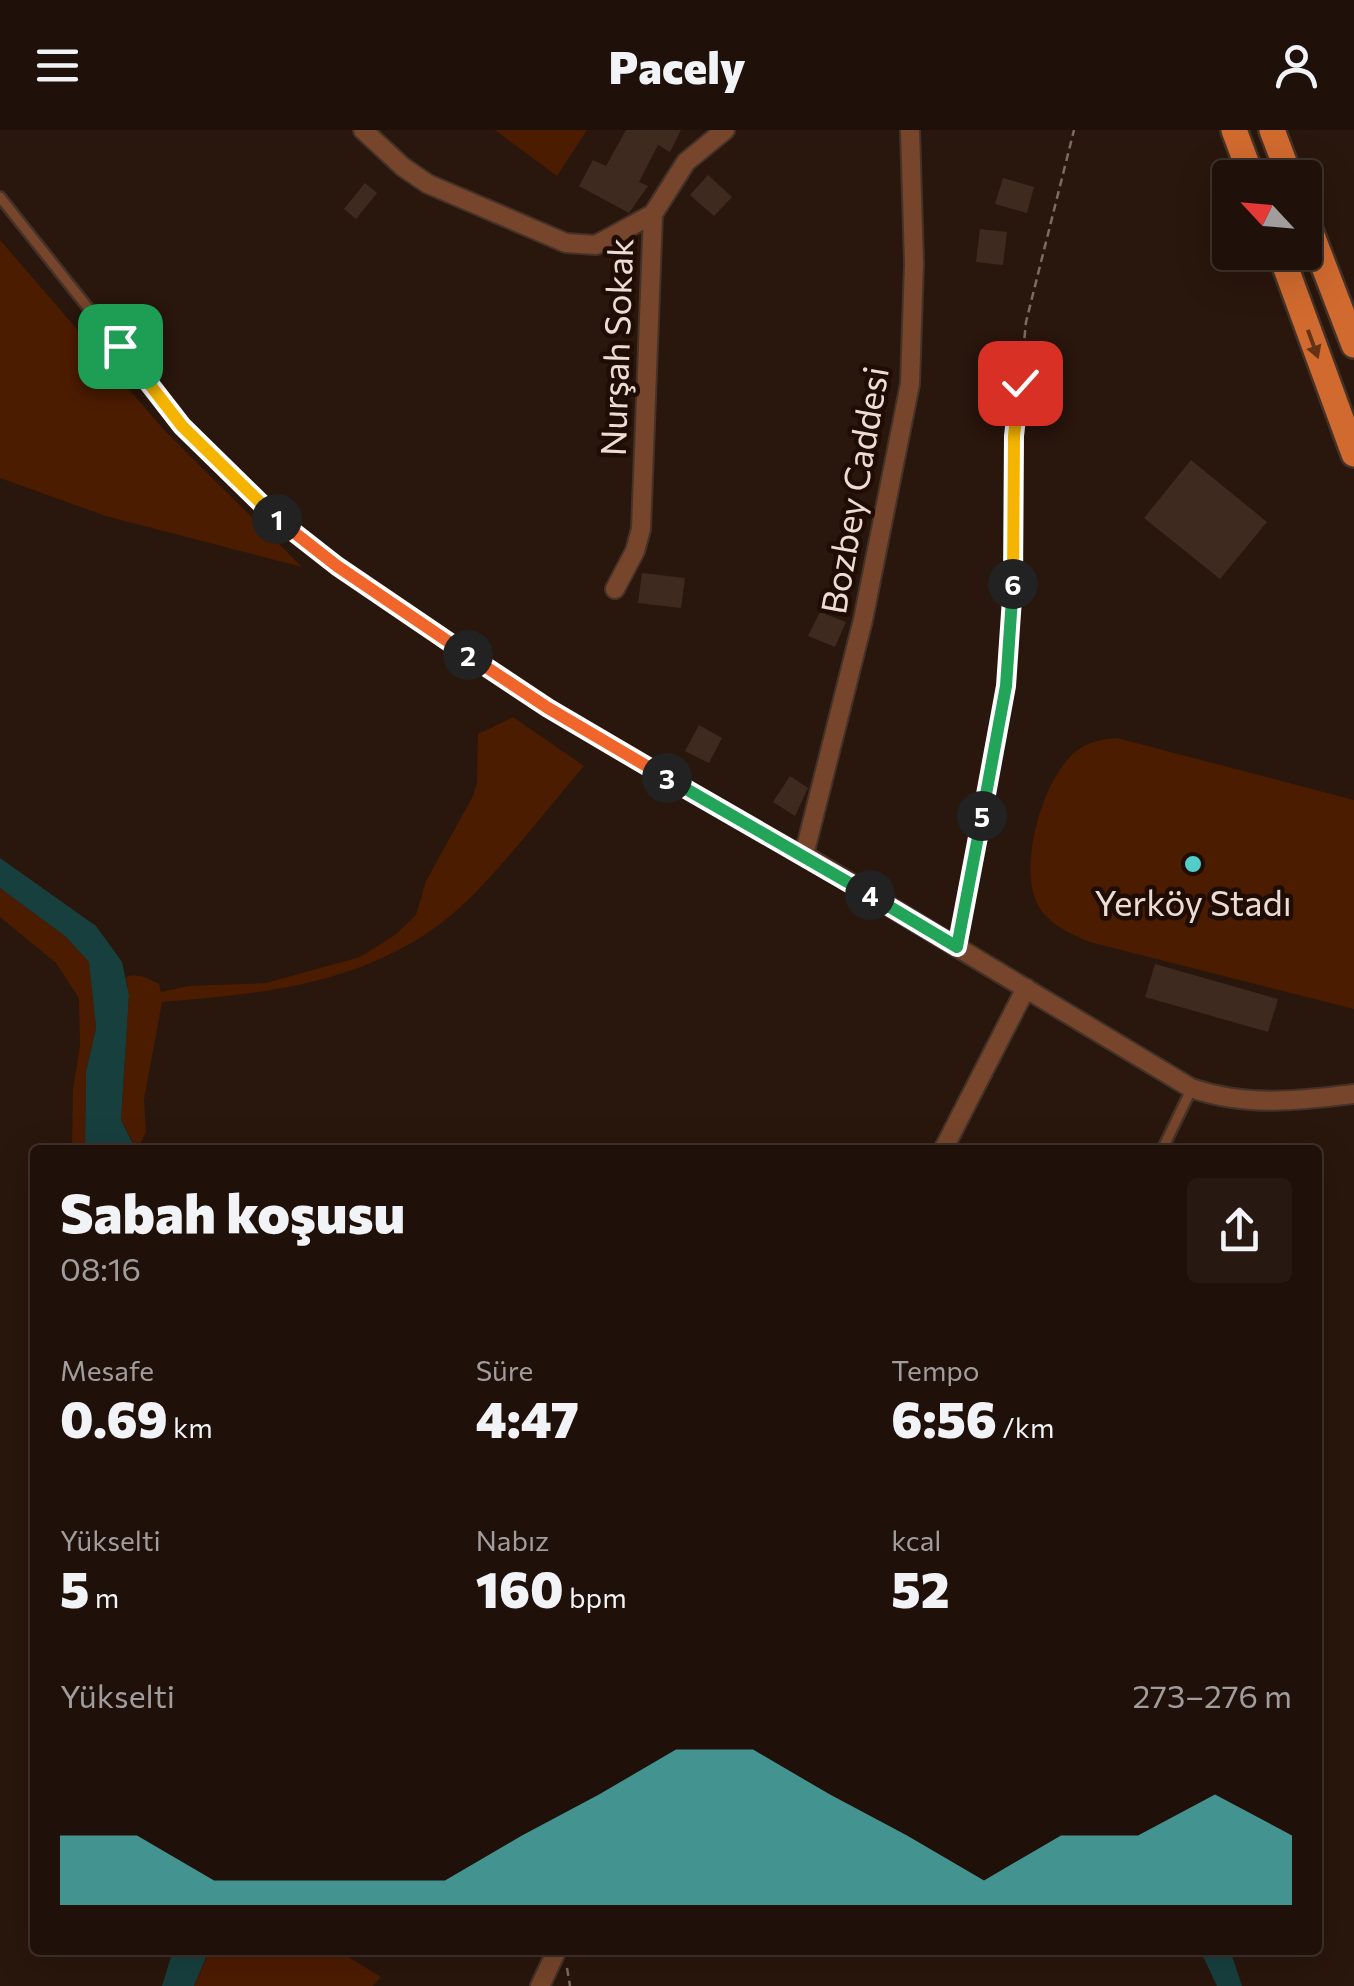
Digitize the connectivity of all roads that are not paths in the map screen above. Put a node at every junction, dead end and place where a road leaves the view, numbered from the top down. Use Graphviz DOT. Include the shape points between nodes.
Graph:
graph roads {
  1 [pos="724,130"];
  2 [pos="910,130"];
  3 [pos="1234,130"];
  4 [pos="1272,130"];
  5 [pos="364,131"];
  6 [pos="1245,160"];
  7 [pos="1283,160"];
  8 [pos="0,196"];
  9 [pos="652,214"];
  10 [pos="1322,261"];
  11 [pos="1287,270"];
  12 [pos="1354,344"];
  13 [pos="1354,454"];
  14 [pos="615,590"];
  15 [pos="804,856"];
  16 [pos="1026,988"];
  17 [pos="1192,1088"];
  18 [pos="1354,1094"];
  19 [pos="947,1145"];
  20 [pos="1164,1145"];
  21 [pos="555,1955"];
  22 [pos="540,1986"];
  1 -- 9 [label="street, Nurşah Sokak" via="686,162"];
  2 -- 15 [label="street, Bozbey Caddesi" via="910,384 864,620"];
  3 -- 6 [label="main road"];
  4 -- 7 [label="main road"];
  5 -- 9 [label="street" via="428,184 566,242 596,245"];
  8 -- 15 [label="lane" via="182,426 291,532 548,708"];
  9 -- 14 [label="street, Nurşah Sokak" via="641,529"];
  10 -- 12 [label="main road"];
  11 -- 13 [label="main road, one-way"];
  15 -- 16 [label="street"];
  16 -- 17 [label="street"];
  16 -- 19 [label="street"];
  17 -- 18 [label="street" via="1243,1101"];
  17 -- 20 [label="lane"];
  21 -- 22 [label="street"];
}
